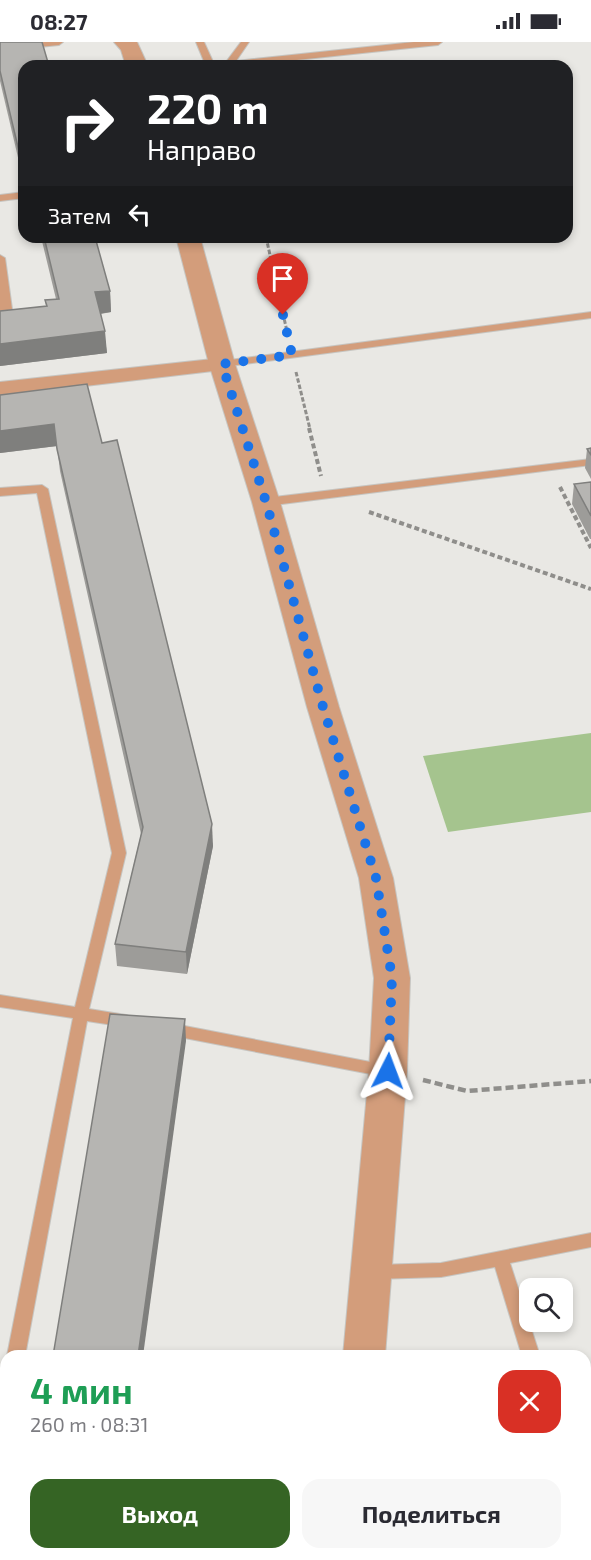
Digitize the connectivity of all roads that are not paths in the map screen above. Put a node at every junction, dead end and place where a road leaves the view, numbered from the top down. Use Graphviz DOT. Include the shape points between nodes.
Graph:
graph roads {
  1 [pos="59,42"];
  2 [pos="125,42"];
  3 [pos="200,42"];
  4 [pos="245,42"];
  5 [pos="438,42"];
  6 [pos="0,48"];
  7 [pos="135,60"];
  8 [pos="208,60"];
  9 [pos="232,60"];
  10 [pos="274,60"];
  11 [pos="18,196"];
  12 [pos="0,198"];
  13 [pos="190,243"];
  14 [pos="0,258"];
  15 [pos="0,310"];
  16 [pos="591,315"];
  17 [pos="222,364"];
  18 [pos="0,389"];
  19 [pos="591,462"];
  20 [pos="0,492"];
  21 [pos="266,502"];
  22 [pos="0,1001"];
  23 [pos="81,1013"];
  24 [pos="388,1071"];
  25 [pos="591,1240"];
  26 [pos="500,1257"];
  27 [pos="370,1272"];
  28 [pos="17,1350"];
  29 [pos="364,1350"];
  30 [pos="529,1350"];
  1 -- 6 [label="lane"];
  2 -- 7 [label="street"];
  3 -- 8 [label="lane"];
  4 -- 9 [label="lane"];
  5 -- 10 [label="lane"];
  11 -- 12 [label="lane"];
  13 -- 17 [label="street"];
  14 -- 15 [label="lane" via="7,309"];
  16 -- 17 [label="lane"];
  17 -- 18 [label="street"];
  17 -- 21 [label="street"];
  19 -- 21 [label="lane"];
  20 -- 23 [label="lane" via="42,489 119,853"];
  21 -- 24 [label="street" via="376,878 392,978"];
  22 -- 23 [label="lane"];
  23 -- 24 [label="lane"];
  23 -- 28 [label="lane"];
  24 -- 27 [label="street"];
  25 -- 26 [label="lane"];
  26 -- 27 [label="lane" via="441,1270"];
  26 -- 30 [label="lane"];
  27 -- 29 [label="street"];
}
